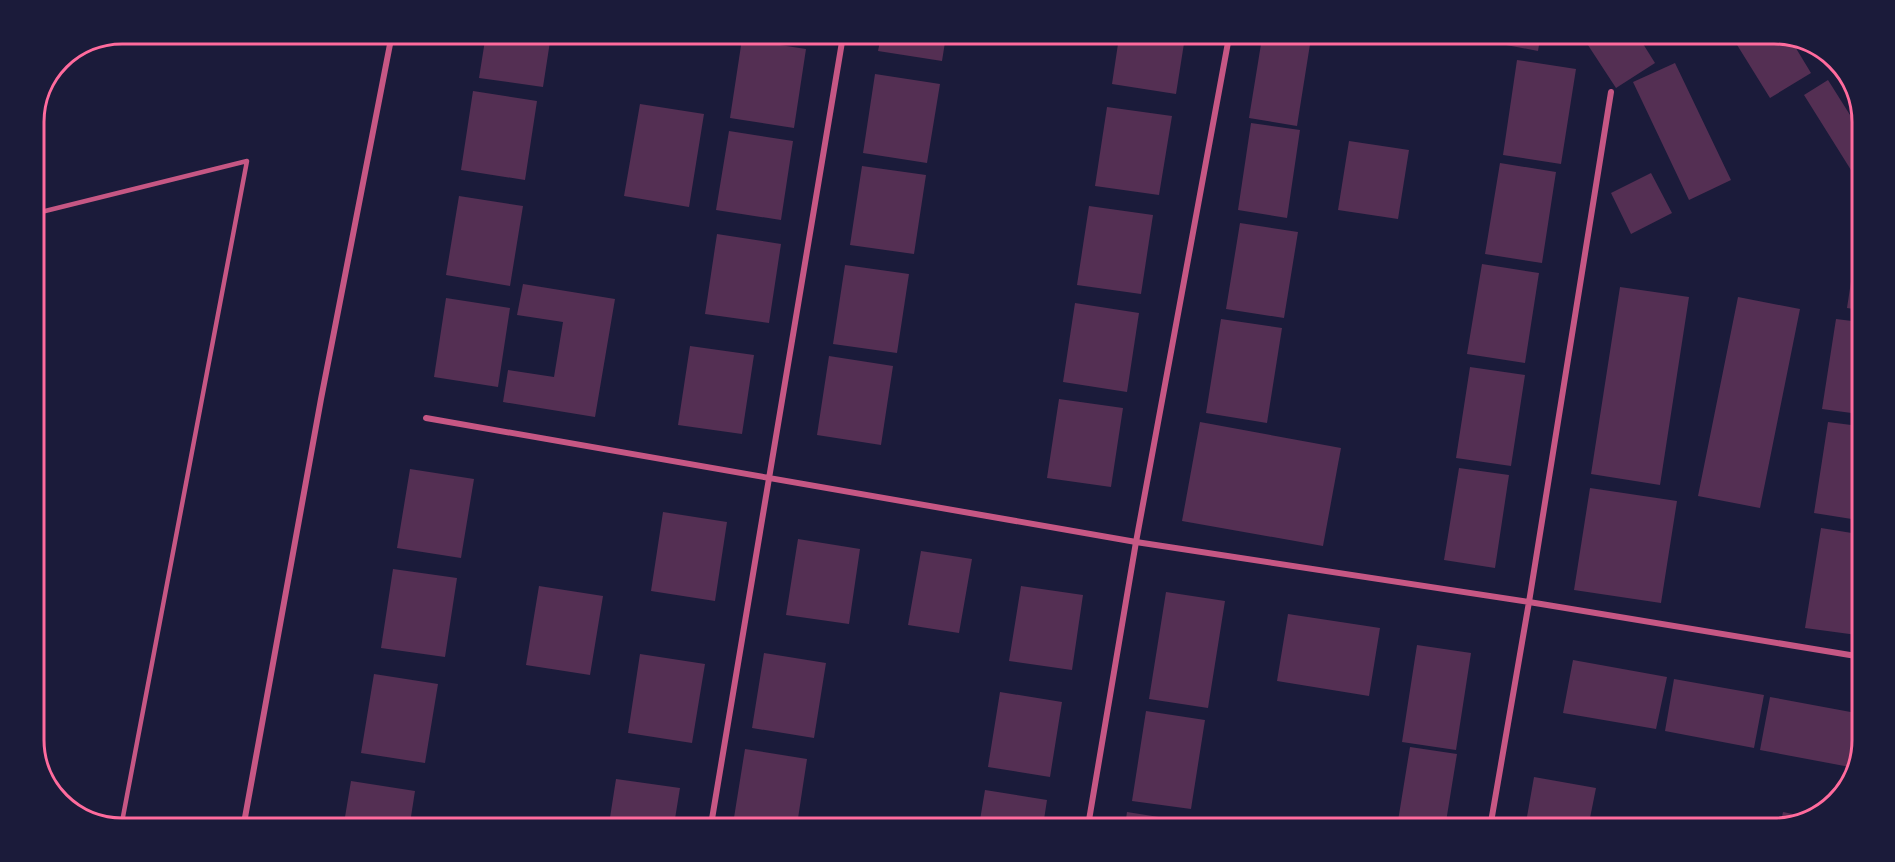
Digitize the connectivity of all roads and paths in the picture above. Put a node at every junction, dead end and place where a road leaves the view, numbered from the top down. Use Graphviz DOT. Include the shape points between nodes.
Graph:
graph roads {
  1 [pos="390,43"];
  2 [pos="842,43"];
  3 [pos="1228,43"];
  4 [pos="1611,92"];
  5 [pos="44,211"];
  6 [pos="426,418"];
  7 [pos="769,478"];
  8 [pos="1136,542"];
  9 [pos="1529,602"];
  10 [pos="1852,655"];
  11 [pos="123,818"];
  12 [pos="245,818"];
  13 [pos="712,818"];
  14 [pos="1090,818"];
  15 [pos="1492,818"];
  1 -- 12 [label="street"];
  2 -- 7 [label="street"];
  3 -- 8 [label="street"];
  4 -- 9 [label="street"];
  5 -- 11 [label="lane" via="247,161"];
  6 -- 7 [label="street"];
  7 -- 8 [label="street"];
  7 -- 13 [label="street"];
  8 -- 9 [label="street"];
  8 -- 14 [label="street"];
  9 -- 10 [label="street"];
  9 -- 15 [label="street"];
}
